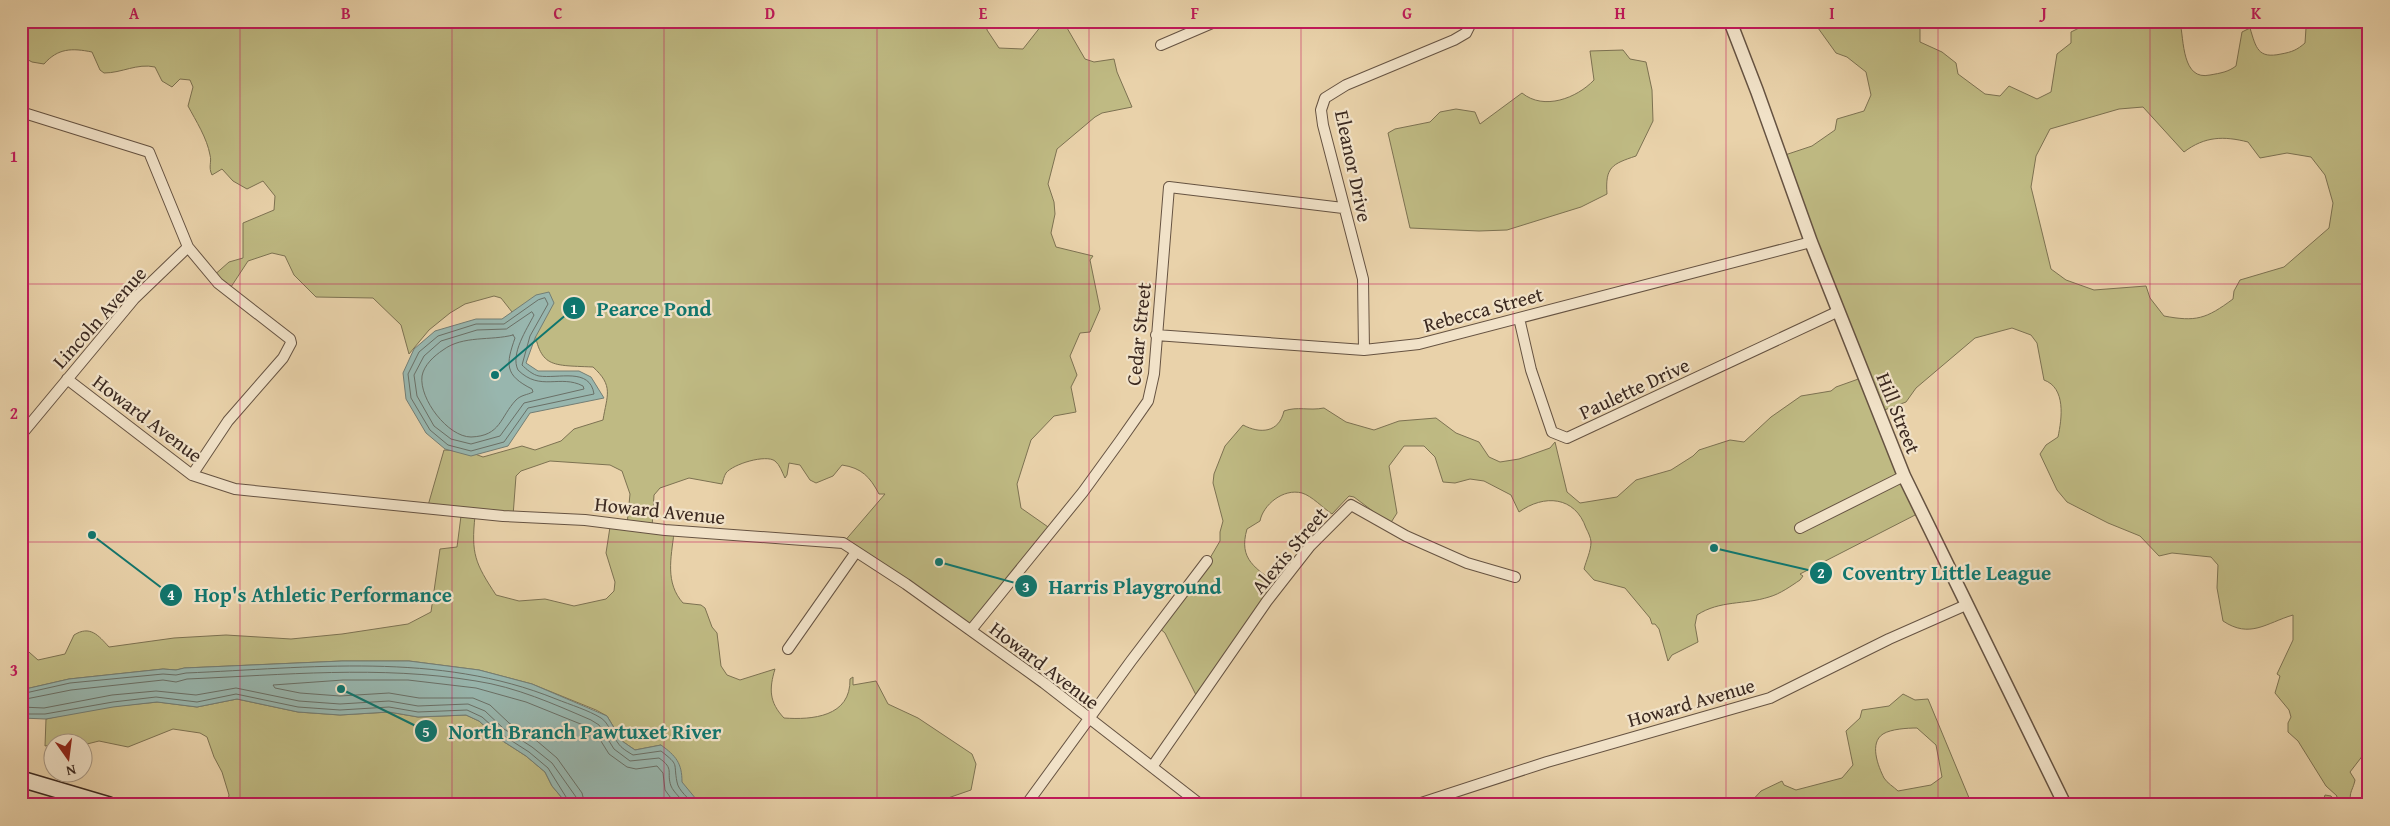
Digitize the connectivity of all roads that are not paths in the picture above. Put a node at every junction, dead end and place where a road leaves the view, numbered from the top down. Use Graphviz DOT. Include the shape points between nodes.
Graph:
graph roads {
  1 [pos="1217,21"];
  2 [pos="1472,21"];
  3 [pos="1730,21"];
  4 [pos="1162,45"];
  5 [pos="21,112"];
  6 [pos="1343,208"];
  7 [pos="1812,242"];
  8 [pos="188,248"];
  9 [pos="1839,311"];
  10 [pos="1519,318"];
  11 [pos="1156,335"];
  12 [pos="1364,350"];
  13 [pos="67,379"];
  14 [pos="21,435"];
  15 [pos="192,475"];
  16 [pos="1904,476"];
  17 [pos="1800,528"];
  18 [pos="856,552"];
  19 [pos="1207,562"];
  20 [pos="1516,577"];
  21 [pos="1966,605"];
  22 [pos="971,630"];
  23 [pos="788,649"];
  24 [pos="1089,719"];
  25 [pos="1152,767"];
  26 [pos="21,779"];
  27 [pos="109,805"];
  28 [pos="1026,805"];
  29 [pos="1200,805"];
  30 [pos="1415,805"];
  31 [pos="2065,805"];
  1 -- 4 [label="street"];
  2 -- 6 [label="street, Eleanor Drive" via="1466,33 1454,40 1346,85 1325,98 1321,110 1323,125"];
  3 -- 7 [label="street, Hill Street"];
  5 -- 8 [label="street" via="149,152"];
  6 -- 11 [label="street, Cedar Street" via="1169,187"];
  6 -- 12 [label="street, Eleanor Drive" via="1363,279"];
  7 -- 9 [label="street, Hill Street"];
  7 -- 10 [label="street, Rebecca Street"];
  8 -- 13 [label="street, Lincoln Avenue" via="134,299"];
  8 -- 15 [label="street" via="218,282 273,324 291,343 283,358 228,422"];
  9 -- 10 [label="street, Paulette Drive" via="1567,438 1552,432 1531,370"];
  9 -- 16 [label="street, Hill Street"];
  10 -- 12 [label="street, Rebecca Street" via="1418,344"];
  11 -- 12 [label="street, Rebecca Street"];
  11 -- 22 [label="street, Cedar Street" via="1154,374 1148,401 1083,492"];
  13 -- 14 [label="street, Lincoln Avenue"];
  13 -- 15 [label="street, Howard Avenue"];
  15 -- 18 [label="street, Howard Avenue" via="235,489 503,516 585,520 665,530 843,543"];
  16 -- 17 [label="street"];
  16 -- 21 [label="street, Hill Street"];
  18 -- 22 [label="street, Howard Avenue"];
  18 -- 23 [label="street"];
  19 -- 24 [label="street"];
  20 -- 25 [label="street, Alexis Street" via="1458,559 1406,536 1351,505 1310,546 1267,602"];
  21 -- 30 [label="street, Howard Avenue" via="1770,698 1556,759"];
  21 -- 31 [label="street, Hill Street"];
  22 -- 24 [label="street, Howard Avenue"];
  24 -- 25 [label="street, Howard Avenue"];
  24 -- 28 [label="street"];
  25 -- 29 [label="street, Howard Avenue"];
  26 -- 27 [label="main road"];
}
